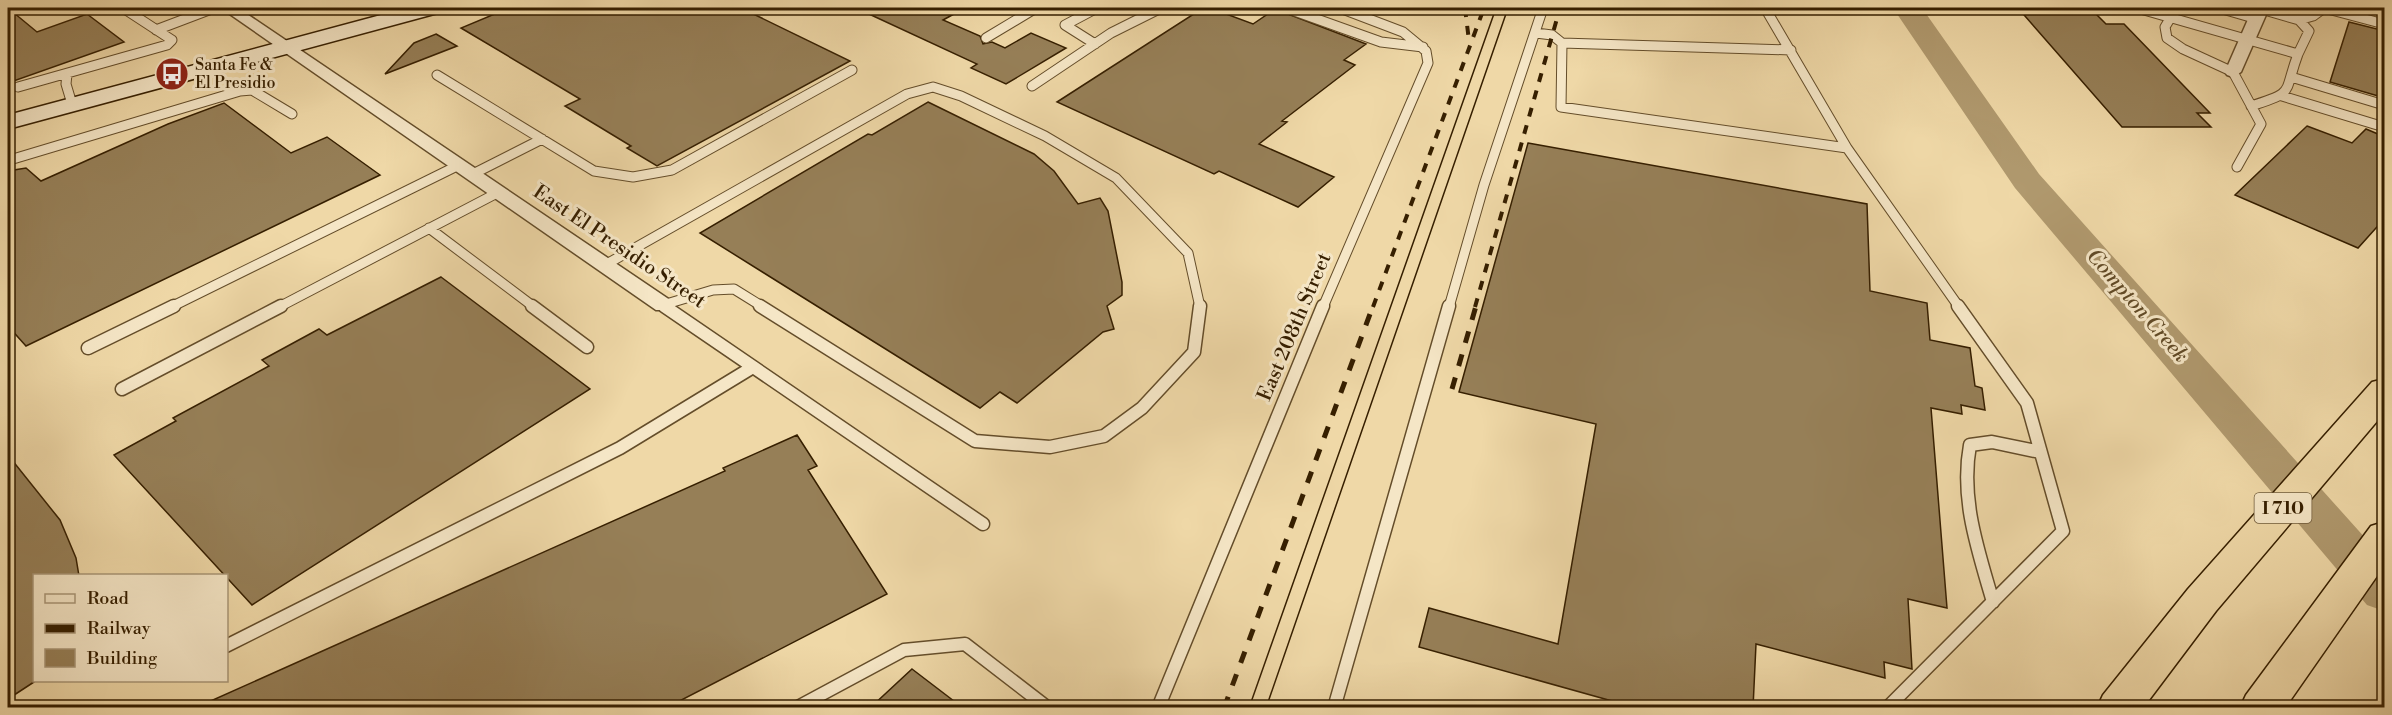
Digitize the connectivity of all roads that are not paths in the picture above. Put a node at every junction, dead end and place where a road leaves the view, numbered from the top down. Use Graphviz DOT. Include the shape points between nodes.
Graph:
graph roads {
  1 [pos="123,8"];
  2 [pos="214,8"];
  3 [pos="229,8"];
  4 [pos="430,8"];
  5 [pos="1036,8"];
  6 [pos="1097,8"];
  7 [pos="1161,8"];
  8 [pos="1286,8"];
  9 [pos="1340,8"];
  10 [pos="1543,8"];
  11 [pos="1765,8"];
  12 [pos="2138,8"];
  13 [pos="2219,8"];
  14 [pos="2324,8"];
  15 [pos="2260,12"];
  16 [pos="2171,17"];
  17 [pos="2299,20"];
  18 [pos="2385,24"];
  19 [pos="156,30"];
  20 [pos="1536,33"];
  21 [pos="986,38"];
  22 [pos="2247,39"];
  23 [pos="1562,43"];
  24 [pos="1095,44"];
  25 [pos="285,45"];
  26 [pos="1423,47"];
  27 [pos="1791,50"];
  28 [pos="2298,54"];
  29 [pos="852,70"];
  30 [pos="2233,72"];
  31 [pos="67,75"];
  32 [pos="436,75"];
  33 [pos="2291,77"];
  34 [pos="1032,86"];
  35 [pos="18,87"];
  36 [pos="2282,96"];
  37 [pos="72,104"];
  38 [pos="2385,105"];
  39 [pos="2251,106"];
  40 [pos="292,114"];
  41 [pos="8,122"];
  42 [pos="2385,127"];
  43 [pos="542,139"];
  44 [pos="1847,148"];
  45 [pos="8,158"];
  46 [pos="2237,167"];
  47 [pos="466,170"];
  48 [pos="499,192"];
  49 [pos="429,228"];
  50 [pos="605,265"];
  51 [pos="663,305"];
  52 [pos="587,347"];
  53 [pos="88,348"];
  54 [pos="753,367"];
  55 [pos="122,389"];
  56 [pos="2374,404"];
  57 [pos="2040,452"];
  58 [pos="983,524"];
  59 [pos="2385,537"];
  60 [pos="1993,602"];
  61 [pos="228,645"];
  62 [pos="2266,700"];
  63 [pos="796,708"];
  64 [pos="1048,708"];
  65 [pos="1158,708"];
  66 [pos="1339,708"];
  67 [pos="1887,708"];
  68 [pos="2118,708"];
  1 -- 19 [label="lane"];
  2 -- 19 [label="lane"];
  3 -- 25 [label="street, East El Presidio Street"];
  4 -- 25 [label="main road"];
  5 -- 21 [label="lane"];
  6 -- 24 [label="lane" via="1065,25"];
  7 -- 24 [label="lane"];
  8 -- 26 [label="lane" via="1381,42"];
  9 -- 26 [label="lane" via="1403,32"];
  10 -- 20 [label="lane"];
  11 -- 27 [label="lane"];
  12 -- 16 [label="lane"];
  13 -- 15 [label="lane"];
  14 -- 17 [label="lane"];
  14 -- 18 [label="lane"];
  15 -- 17 [label="lane"];
  15 -- 22 [label="street"];
  16 -- 22 [label="lane"];
  16 -- 30 [label="lane" via="2165,27 2167,38 2182,50"];
  17 -- 28 [label="lane" via="2309,31"];
  19 -- 31 [label="lane" via="172,40 167,45"];
  20 -- 23 [label="lane" via="1552,35"];
  20 -- 66 [label="lane" via="1484,185 1336,701"];
  22 -- 28 [label="lane"];
  22 -- 30 [label="street"];
  23 -- 27 [label="lane"];
  23 -- 44 [label="lane" via="1560,107"];
  24 -- 34 [label="lane"];
  25 -- 37 [label="main road"];
  25 -- 47 [label="street, East El Presidio Street"];
  26 -- 65 [label="lane, East 208th Street" via="1428,63 1422,78 1335,277"];
  27 -- 44 [label="lane"];
  28 -- 33 [label="lane"];
  29 -- 43 [label="lane" via="672,170 650,177 621,178 594,171"];
  30 -- 39 [label="lane"];
  31 -- 35 [label="lane"];
  31 -- 37 [label="lane"];
  32 -- 43 [label="lane"];
  33 -- 36 [label="lane" via="2292,83"];
  33 -- 38 [label="lane"];
  36 -- 39 [label="lane"];
  36 -- 42 [label="lane"];
  37 -- 41 [label="main road"];
  39 -- 46 [label="lane" via="2261,124"];
  40 -- 45 [label="lane" via="252,90"];
  43 -- 47 [label="lane"];
  44 -- 57 [label="lane" via="2027,403"];
  47 -- 48 [label="street, East El Presidio Street"];
  47 -- 53 [label="lane"];
  48 -- 49 [label="lane"];
  48 -- 50 [label="street, East El Presidio Street"];
  49 -- 52 [label="lane"];
  49 -- 55 [label="lane"];
  50 -- 51 [label="street, East El Presidio Street"];
  50 -- 51 [label="lane" via="906,94 933,87 1045,136 1116,177 1188,253 1200,304 1194,352 1143,408 1104,436 1050,447 975,441 734,289 713,290"];
  51 -- 54 [label="lane, East El Presidio Street"];
  54 -- 58 [label="lane, East El Presidio Street"];
  54 -- 61 [label="lane" via="620,448"];
  56 -- 68 [label="highway, I 710" via="2202,600"];
  57 -- 60 [label="lane" via="2063,531"];
  57 -- 60 [label="lane" via="1992,442 1970,445 1965,463 1974,532"];
  59 -- 62 [label="highway"];
  60 -- 67 [label="lane"];
  63 -- 64 [label="lane" via="904,650 965,644"];
}
